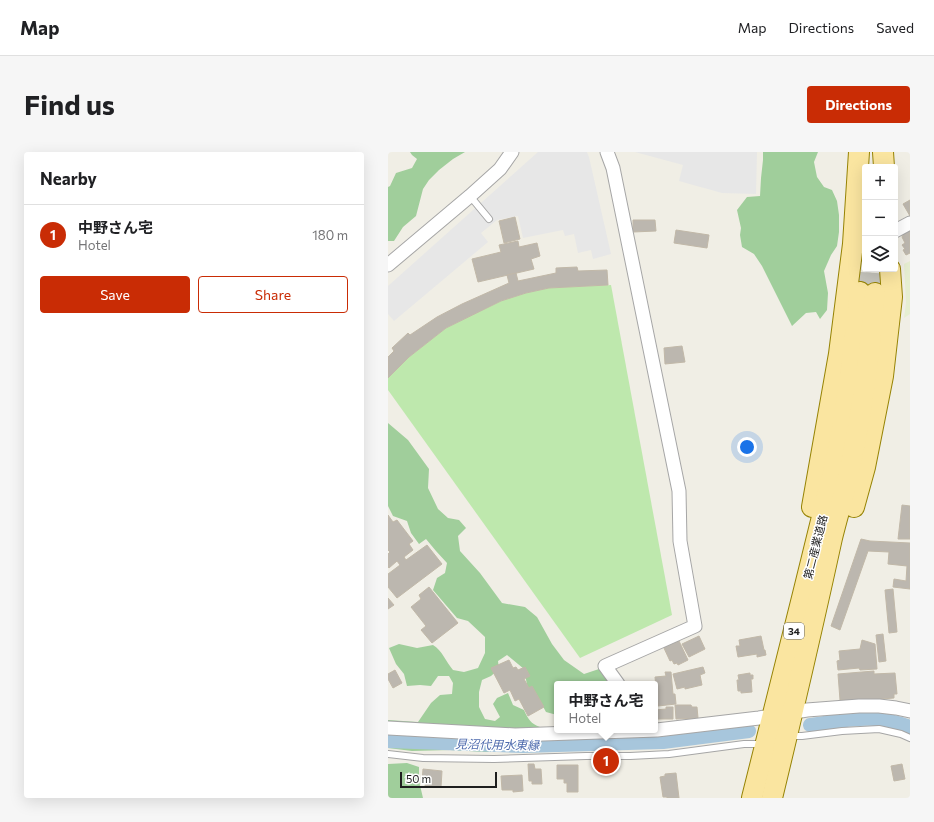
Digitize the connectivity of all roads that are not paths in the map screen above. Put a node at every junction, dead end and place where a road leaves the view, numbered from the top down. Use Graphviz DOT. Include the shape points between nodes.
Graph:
graph roads {
  1 [pos="512,152"];
  2 [pos="607,152"];
  3 [pos="859,152"];
  4 [pos="883,152"];
  5 [pos="884,164"];
  6 [pos="470,196"];
  7 [pos="490,219"];
  8 [pos="910,223"];
  9 [pos="898,229"];
  10 [pos="859,248"];
  11 [pos="388,265"];
  12 [pos="890,272"];
  13 [pos="867,293"];
  14 [pos="812,594"];
  15 [pos="616,681"];
  16 [pos="910,711"];
  17 [pos="793,712"];
  18 [pos="773,716"];
  19 [pos="388,728"];
  20 [pos="658,730"];
  21 [pos="554,733"];
  22 [pos="787,735"];
  23 [pos="910,738"];
  24 [pos="765,744"];
  25 [pos="388,754"];
  26 [pos="752,798"];
  27 [pos="772,798"];
  1 -- 6 [label="street" via="500,168"];
  2 -- 15 [label="street" via="613,168 679,491 680,541 695,626 605,666"];
  3 -- 10 [label="main road"];
  4 -- 5 [label="main road"];
  6 -- 7 [label="lane"];
  6 -- 11 [label="street"];
  8 -- 9 [label="street"];
  10 -- 14 [label="main road" via="808,529"];
  12 -- 14 [label="main road" via="892,297 883,376 865,467 839,557"];
  13 -- 14 [label="main road, 第二産業道路 / 34" via="868,362 850,467 834,530"];
  14 -- 17 [label="main road, 第二産業道路 / 34"];
  14 -- 18 [label="main road, 第二産業道路 / 34"];
  16 -- 17 [label="street" via="890,707 859,706"];
  17 -- 18 [label="street"];
  17 -- 22 [label="main road, 第二産業道路 / 34"];
  18 -- 20 [label="street"];
  18 -- 24 [label="main road, 第二産業道路 / 34"];
  19 -- 21 [label="street" via="515,734"];
  22 -- 23 [label="lane" via="879,729"];
  22 -- 27 [label="main road, 第二産業道路 / 34"];
  24 -- 25 [label="lane" via="630,756 494,759 423,758"];
  24 -- 26 [label="main road, 第二産業道路 / 34"];
}
